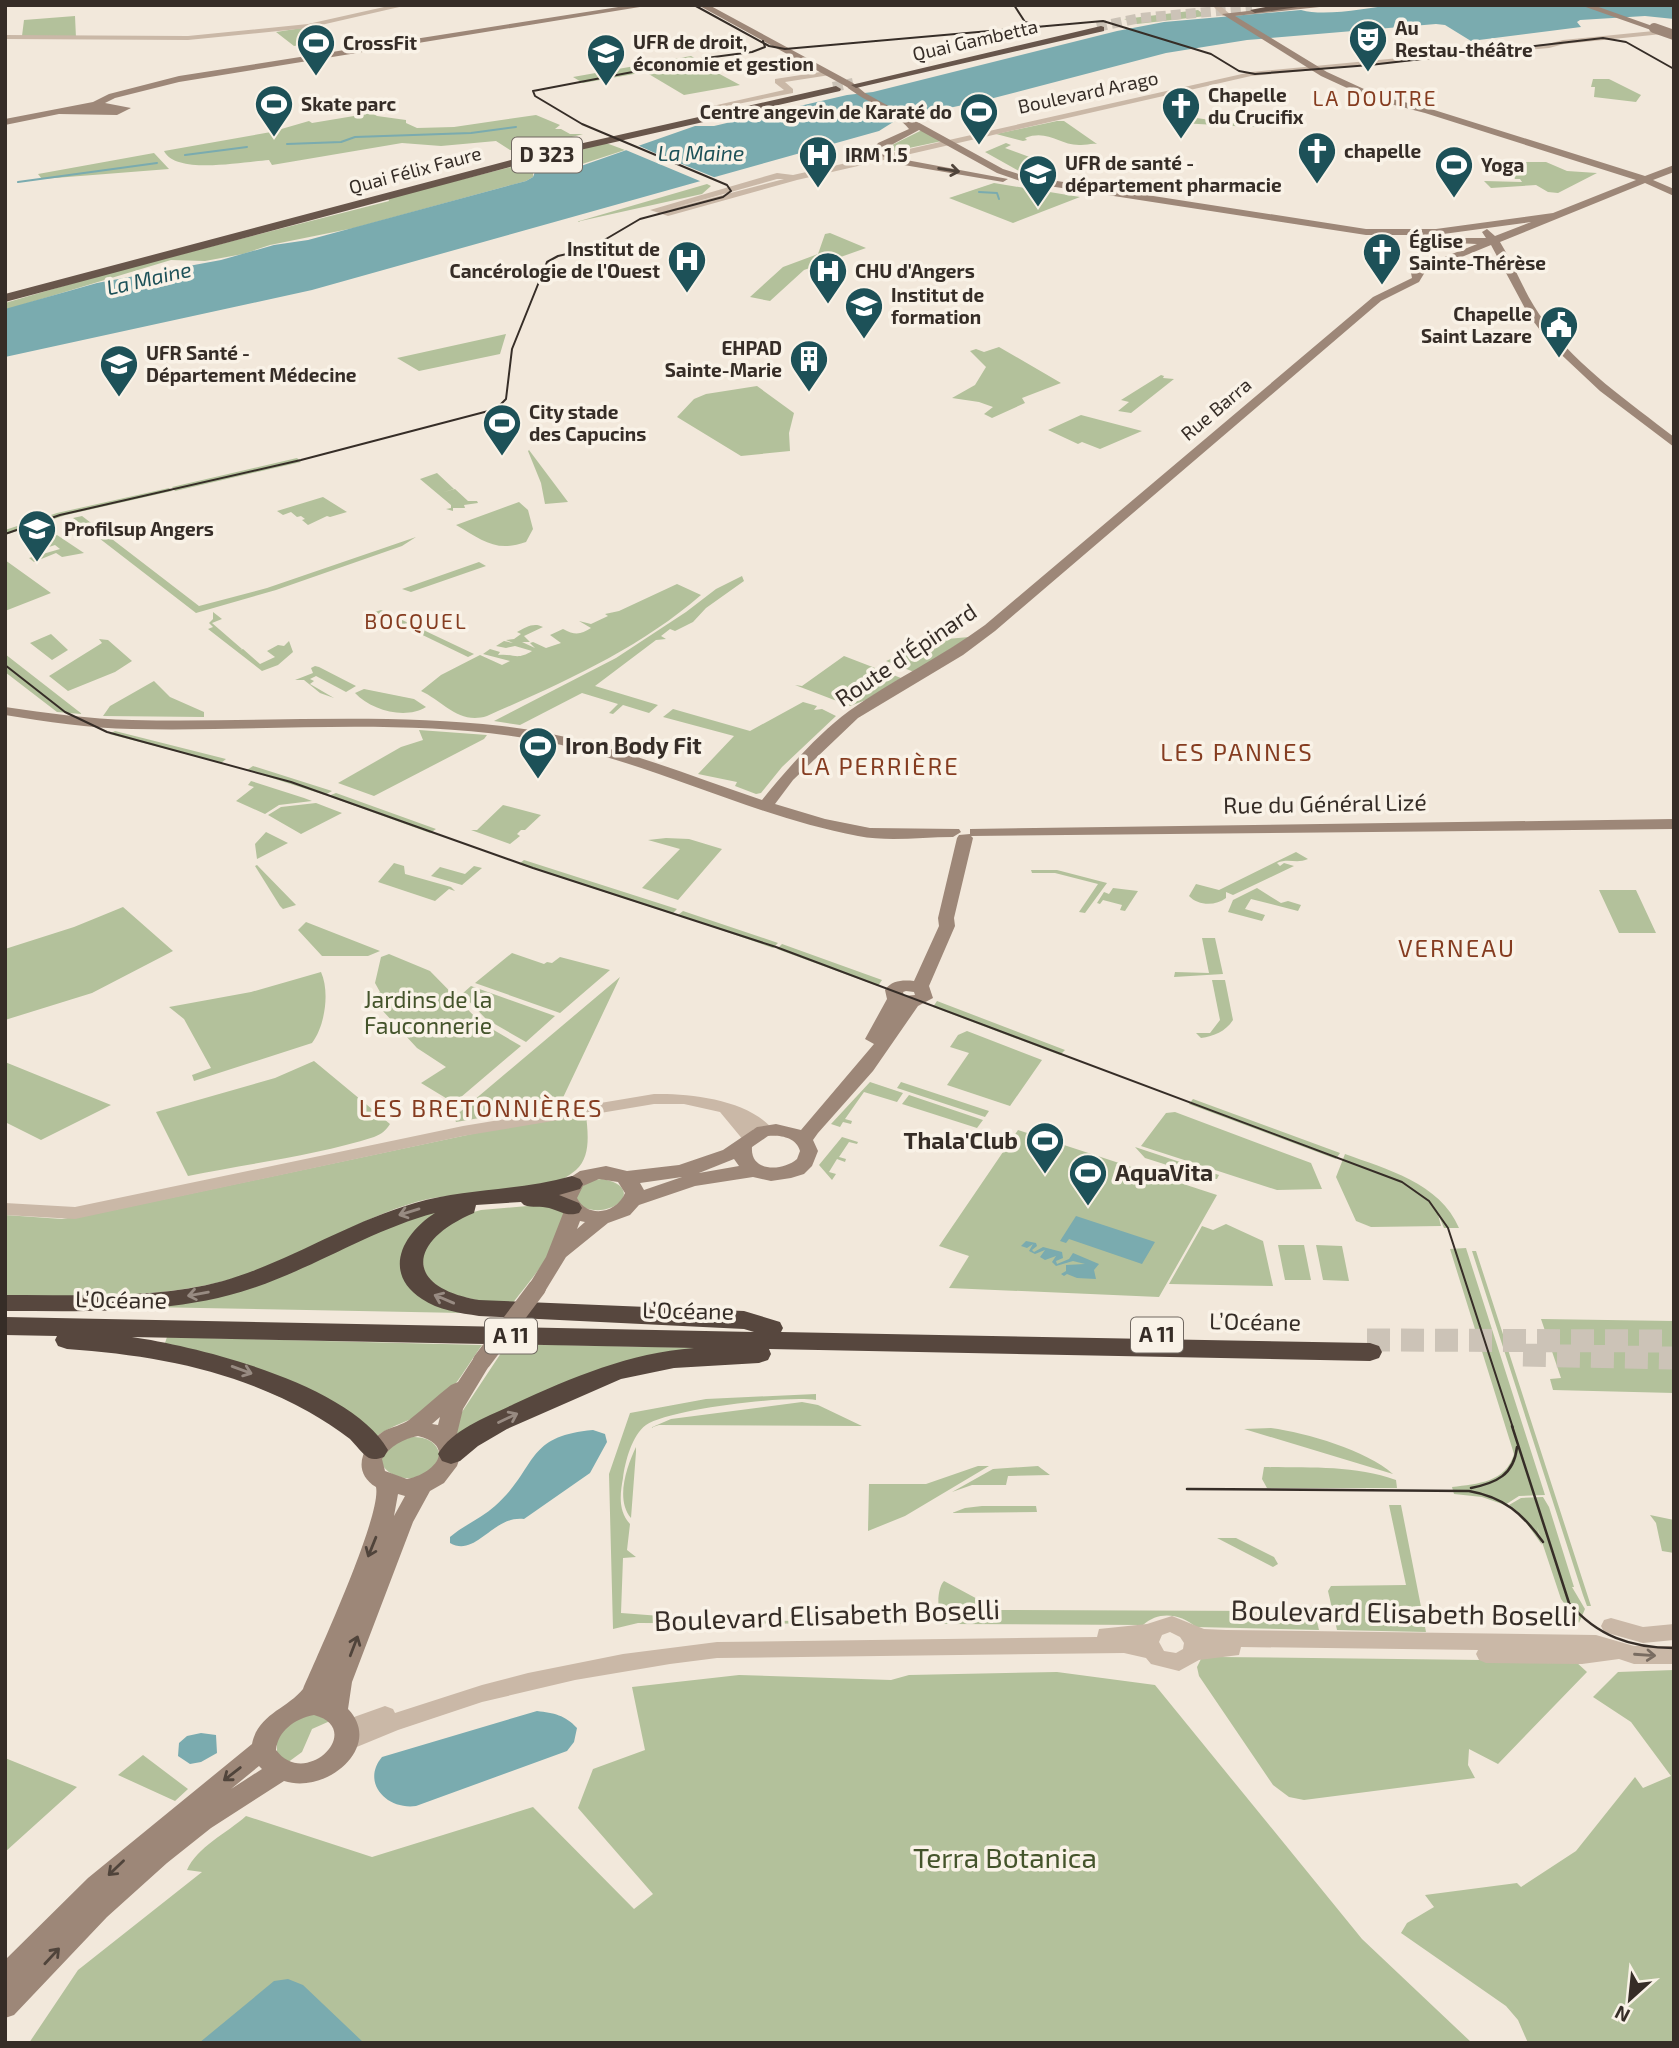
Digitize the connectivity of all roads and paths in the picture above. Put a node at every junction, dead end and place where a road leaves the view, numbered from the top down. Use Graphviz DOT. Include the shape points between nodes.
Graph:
graph roads {
  1 [pos="404,5"];
  2 [pos="648,5"];
  3 [pos="702,5"];
  4 [pos="1279,5"];
  5 [pos="1308,5"];
  6 [pos="1334,5"];
  7 [pos="1584,5"];
  8 [pos="690,6"];
  9 [pos="1215,6"];
  10 [pos="1226,11"];
  11 [pos="1644,25"];
  12 [pos="1102,28"];
  13 [pos="1674,31"];
  14 [pos="1618,36"];
  15 [pos="5,37"];
  16 [pos="1031,38"];
  17 [pos="1006,51"];
  18 [pos="1464,54"];
  19 [pos="956,60"];
  20 [pos="1316,69"];
  21 [pos="875,72"];
  22 [pos="814,73"];
  23 [pos="827,73"];
  24 [pos="851,89"];
  25 [pos="108,103"];
  26 [pos="712,107"];
  27 [pos="89,108"];
  28 [pos="906,120"];
  29 [pos="5,122"];
  30 [pos="669,124"];
  31 [pos="654,125"];
  32 [pos="944,139"];
  33 [pos="877,156"];
  34 [pos="505,161"];
  35 [pos="898,161"];
  36 [pos="1674,167"];
  37 [pos="793,178"];
  38 [pos="1645,179"];
  39 [pos="1674,193"];
  40 [pos="1553,216"];
  41 [pos="1478,227"];
  42 [pos="1447,240"];
  43 [pos="1492,241"];
  44 [pos="1475,248"];
  45 [pos="55,282"];
  46 [pos="5,296"];
  47 [pos="1674,443"];
  48 [pos="1082,549"];
  49 [pos="5,709"];
  50 [pos="764,807"];
  51 [pos="1674,824"];
  52 [pos="965,834"];
  53 [pos="796,1136"];
  54 [pos="753,1137"];
  55 [pos="755,1170"];
  56 [pos="625,1178"];
  57 [pos="634,1200"];
  58 [pos="572,1201"];
  59 [pos="5,1209"];
  60 [pos="602,1217"];
  61 [pos="556,1258"];
  62 [pos="5,1303"];
  63 [pos="5,1313"];
  64 [pos="5,1326"];
  65 [pos="771,1328"];
  66 [pos="5,1337"];
  67 [pos="1017,1345"];
  68 [pos="468,1380"];
  69 [pos="412,1429"];
  70 [pos="448,1446"];
  71 [pos="375,1450"];
  72 [pos="386,1482"];
  73 [pos="422,1485"];
  74 [pos="1674,1632"];
  75 [pos="1151,1641"];
  76 [pos="1191,1642"];
  77 [pos="1616,1651"];
  78 [pos="1674,1655"];
  79 [pos="303,1706"];
  80 [pos="344,1727"];
  81 [pos="265,1747"];
  82 [pos="281,1770"];
  83 [pos="208,1805"];
  84 [pos="177,1829"];
  85 [pos="5,1979"];
  86 [pos="5,2006"];
  1 -- 15 [label="street" via="272,31 168,39"];
  2 -- 25 [label="main road" via="175,80 112,96"];
  3 -- 23 [label="main road"];
  4 -- 5 [label="highway" via="1253,9"];
  6 -- 10 [label="main road"];
  7 -- 11 [label="main road"];
  8 -- 22 [label="main road"];
  9 -- 10 [label="street"];
  10 -- 20 [label="main road"];
  11 -- 13 [label="main road, bridge"];
  11 -- 14 [label="street" via="1615,34"];
  12 -- 17 [label="highway, Quai Gambetta / D 323"];
  13 -- 14 [label="street"];
  14 -- 18 [label="street"];
  16 -- 17 [label="highway"];
  17 -- 19 [label="highway, Quai Gambetta / D 323"];
  17 -- 24 [label="highway, Quai Gambetta / D 323"];
  18 -- 20 [label="street"];
  18 -- 20 [label="street"];
  19 -- 21 [label="highway"];
  19 -- 24 [label="highway, Quai Gambetta / D 323"];
  20 -- 32 [label="street, Boulevard Arago" via="1236,78"];
  20 -- 38 [label="main road" via="1374,97"];
  22 -- 23 [label="street"];
  22 -- 24 [label="main road"];
  22 -- 26 [label="street" via="778,81 790,91"];
  23 -- 24 [label="main road"];
  24 -- 28 [label="main road"];
  24 -- 30 [label="highway, Quai Félix Faure / D 323"];
  24 -- 45 [label="highway, Quai Félix Faure / D 323" via="534,157"];
  25 -- 27 [label="main road"];
  25 -- 27 [label="main road" via="126,109"];
  26 -- 31 [label="highway"];
  27 -- 29 [label="main road"];
  28 -- 32 [label="main road"];
  28 -- 33 [label="main road" via="914,126 911,132 881,145"];
  30 -- 31 [label="highway"];
  30 -- 34 [label="highway, Quai Félix Faure / D 323"];
  31 -- 34 [label="highway"];
  32 -- 33 [label="street, Boulevard Arago"];
  32 -- 41 [label="main road" via="1016,177 1180,205 1359,231 1418,233"];
  33 -- 35 [label="main road"];
  33 -- 35 [label="main road"];
  33 -- 37 [label="street, Boulevard Arago"];
  34 -- 45 [label="highway, Quai Félix Faure / D 323"];
  35 -- 42 [label="main road, one-way" via="1347,234"];
  36 -- 38 [label="main road"];
  37 -- 37 [label="street" via="777,176 655,210 668,214"];
  38 -- 39 [label="main road"];
  38 -- 40 [label="main road"];
  40 -- 41 [label="main road"];
  40 -- 43 [label="main road, Rue Barra"];
  41 -- 43 [label="main road"];
  42 -- 43 [label="main road"];
  42 -- 44 [label="main road"];
  43 -- 44 [label="main road, Rue Barra"];
  43 -- 47 [label="main road" via="1539,322 1585,373"];
  44 -- 48 [label="main road, Rue Barra" via="1421,270 1416,278 1377,299"];
  45 -- 46 [label="highway"];
  48 -- 50 [label="main road, Route d'Épinard" via="958,652 853,715 788,777"];
  49 -- 50 [label="main road, Rue du Général Lizé" via="117,725 414,723 520,733 590,747"];
  50 -- 52 [label="main road, Rue du Général Lizé" via="870,833"];
  51 -- 52 [label="main road, Rue du Général Lizé"];
  52 -- 53 [label="main road" via="947,926 908,993 907,1012 867,1067 811,1129"];
  53 -- 54 [label="main road"];
  53 -- 55 [label="main road" via="808,1154 797,1168 778,1174"];
  54 -- 55 [label="main road" via="742,1159"];
  54 -- 56 [label="main road" via="732,1154 686,1169"];
  54 -- 59 [label="street" via="726,1108 685,1099 654,1099 463,1131 75,1213"];
  55 -- 57 [label="main road" via="692,1180"];
  56 -- 57 [label="main road" via="633,1186"];
  56 -- 58 [label="main road" via="600,1172 584,1176"];
  57 -- 60 [label="main road" via="620,1213"];
  58 -- 60 [label="main road" via="588,1217"];
  58 -- 61 [label="main road"];
  58 -- 62 [label="highway, one-way" via="540,1193 461,1200 410,1212 282,1268 204,1293 163,1299"];
  65 -- 58 [label="highway, one-way" via="744,1320 464,1306 427,1291 415,1277 412,1262 418,1240 448,1215 506,1201"];
  60 -- 61 [label="main road"];
  61 -- 68 [label="main road, bridge"];
  63 -- 65 [label="highway, L’Océane / A 11"];
  64 -- 67 [label="highway, L’Océane / A 11"];
  65 -- 67 [label="highway, L’Océane / A 11" via="1368,1346"];
  66 -- 71 [label="highway, one-way" via="147,1347 220,1363 264,1378 315,1404 356,1429"];
  70 -- 67 [label="highway, one-way" via="567,1391 665,1359 995,1352"];
  68 -- 69 [label="main road"];
  68 -- 70 [label="main road" via="447,1424"];
  69 -- 70 [label="main road" via="431,1431"];
  69 -- 71 [label="main road" via="390,1436"];
  70 -- 73 [label="main road" via="444,1470"];
  71 -- 72 [label="main road" via="372,1466"];
  72 -- 73 [label="main road" via="401,1487"];
  72 -- 79 [label="main road, one-way" via="382,1522 313,1694"];
  80 -- 73 [label="main road, one-way" via="340,1682 402,1522"];
  74 -- 77 [label="street, Boulevard Elisabeth Boselli" via="1643,1635 1611,1626"];
  75 -- 76 [label="street" via="1158,1626 1169,1624 1180,1626"];
  75 -- 76 [label="street" via="1161,1659 1173,1662 1186,1659"];
  75 -- 80 [label="street" via="717,1650 551,1677 384,1726"];
  76 -- 77 [label="street, Boulevard Elisabeth Boselli" via="1218,1648 1582,1655"];
  77 -- 78 [label="street, Boulevard Elisabeth Boselli, one-way"];
  79 -- 80 [label="main road" via="319,1705"];
  79 -- 81 [label="main road" via="278,1720"];
  80 -- 82 [label="main road" via="338,1758 321,1770 300,1774"];
  81 -- 82 [label="main road"];
  81 -- 83 [label="main road, one-way"];
  82 -- 83 [label="main road"];
  83 -- 84 [label="main road"];
  84 -- 85 [label="main road, one-way" via="137,1848"];
  86 -- 84 [label="main road, one-way" via="158,1855"];
}
